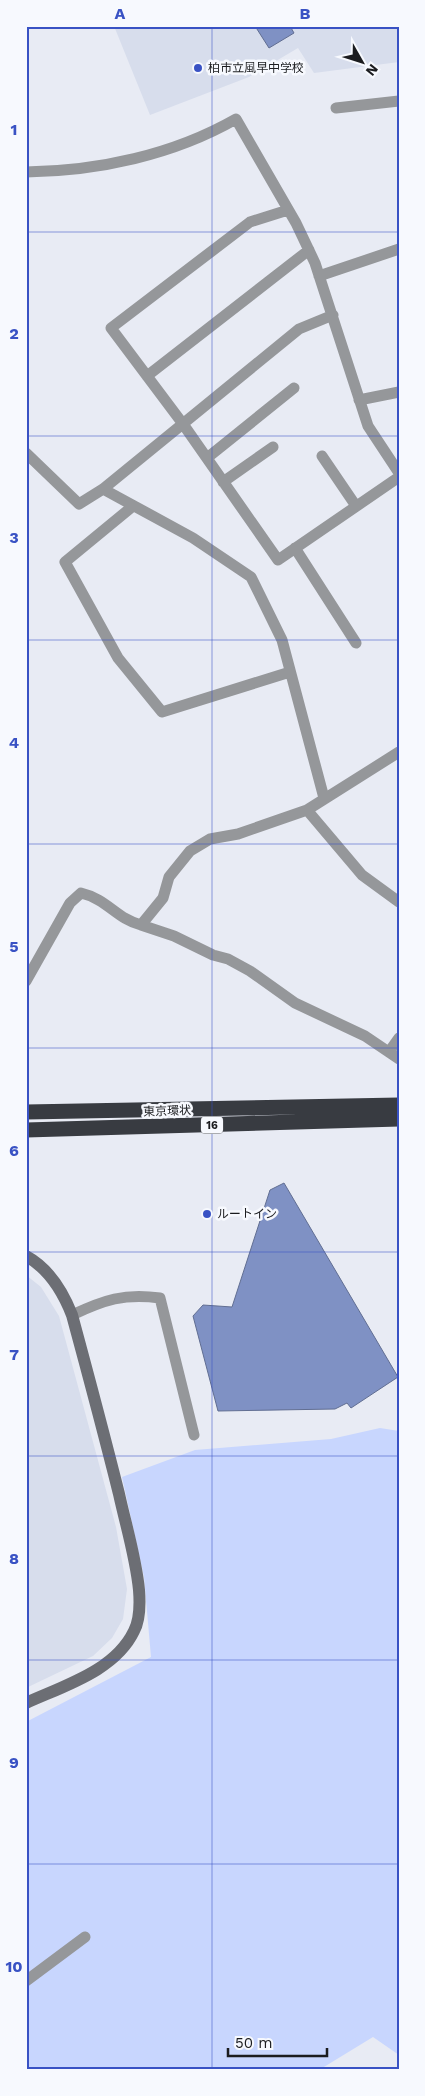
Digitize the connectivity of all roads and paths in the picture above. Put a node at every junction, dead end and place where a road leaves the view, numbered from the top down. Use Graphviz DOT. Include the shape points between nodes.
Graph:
graph roads {
  1 [pos="399,101"];
  2 [pos="336,108"];
  3 [pos="26,172"];
  4 [pos="288,210"];
  5 [pos="399,249"];
  6 [pos="309,250"];
  7 [pos="319,276"];
  8 [pos="333,315"];
  9 [pos="147,376"];
  10 [pos="294,388"];
  11 [pos="399,392"];
  12 [pos="359,400"];
  13 [pos="183,424"];
  14 [pos="273,448"];
  15 [pos="26,452"];
  16 [pos="322,456"];
  17 [pos="207,458"];
  18 [pos="399,475"];
  19 [pos="224,482"];
  20 [pos="103,488"];
  21 [pos="134,506"];
  22 [pos="356,506"];
  23 [pos="295,548"];
  24 [pos="356,643"];
  25 [pos="290,672"];
  26 [pos="399,752"];
  27 [pos="324,798"];
  28 [pos="307,810"];
  29 [pos="399,902"];
  30 [pos="141,925"];
  31 [pos="26,981"];
  32 [pos="399,1038"];
  33 [pos="389,1052"];
  34 [pos="399,1059"];
  35 [pos="399,1105"];
  36 [pos="26,1112"];
  37 [pos="399,1119"];
  38 [pos="26,1130"];
  39 [pos="26,1256"];
  40 [pos="72,1315"];
  41 [pos="194,1435"];
  42 [pos="26,1703"];
  43 [pos="85,1937"];
  44 [pos="26,1981"];
  1 -- 2 [label="street"];
  3 -- 4 [label="street" via="118,162 182,146 236,120"];
  4 -- 6 [label="street"];
  4 -- 9 [label="street" via="250,222 111,328"];
  5 -- 7 [label="street"];
  6 -- 7 [label="street"];
  6 -- 9 [label="street"];
  7 -- 8 [label="street"];
  8 -- 12 [label="street"];
  8 -- 13 [label="street" via="299,328"];
  9 -- 13 [label="street"];
  10 -- 17 [label="street"];
  11 -- 12 [label="street"];
  12 -- 18 [label="street" via="368,426"];
  13 -- 17 [label="street"];
  13 -- 20 [label="street"];
  14 -- 19 [label="street"];
  15 -- 20 [label="street" via="79,504"];
  16 -- 22 [label="street"];
  17 -- 19 [label="street"];
  18 -- 22 [label="street"];
  19 -- 23 [label="street" via="278,560"];
  20 -- 21 [label="street"];
  21 -- 25 [label="street" via="193,538 252,577 282,640"];
  21 -- 25 [label="street" via="65,562 118,658 162,712"];
  22 -- 23 [label="street"];
  23 -- 24 [label="street"];
  25 -- 27 [label="street"];
  26 -- 27 [label="street"];
  27 -- 28 [label="street"];
  28 -- 29 [label="street" via="362,875"];
  28 -- 30 [label="street" via="238,834 210,839 190,851 169,877 163,898"];
  30 -- 31 [label="street" via="127,922 110,905 81,893 70,903"];
  30 -- 33 [label="street" via="228,959 296,1003 365,1036"];
  32 -- 33 [label="street"];
  33 -- 34 [label="street"];
  35 -- 36 [label="highway, 東京環状 / 16"];
  37 -- 38 [label="highway, 東京環状 / 16"];
  39 -- 40 [label="street" via="36,1262 60,1290"];
  40 -- 41 [label="street" via="104,1300 142,1295 160,1298"];
  40 -- 42 [label="street" via="131,1543 139,1591 139,1619 127,1643 108,1663"];
  43 -- 44 [label="street"];
}
